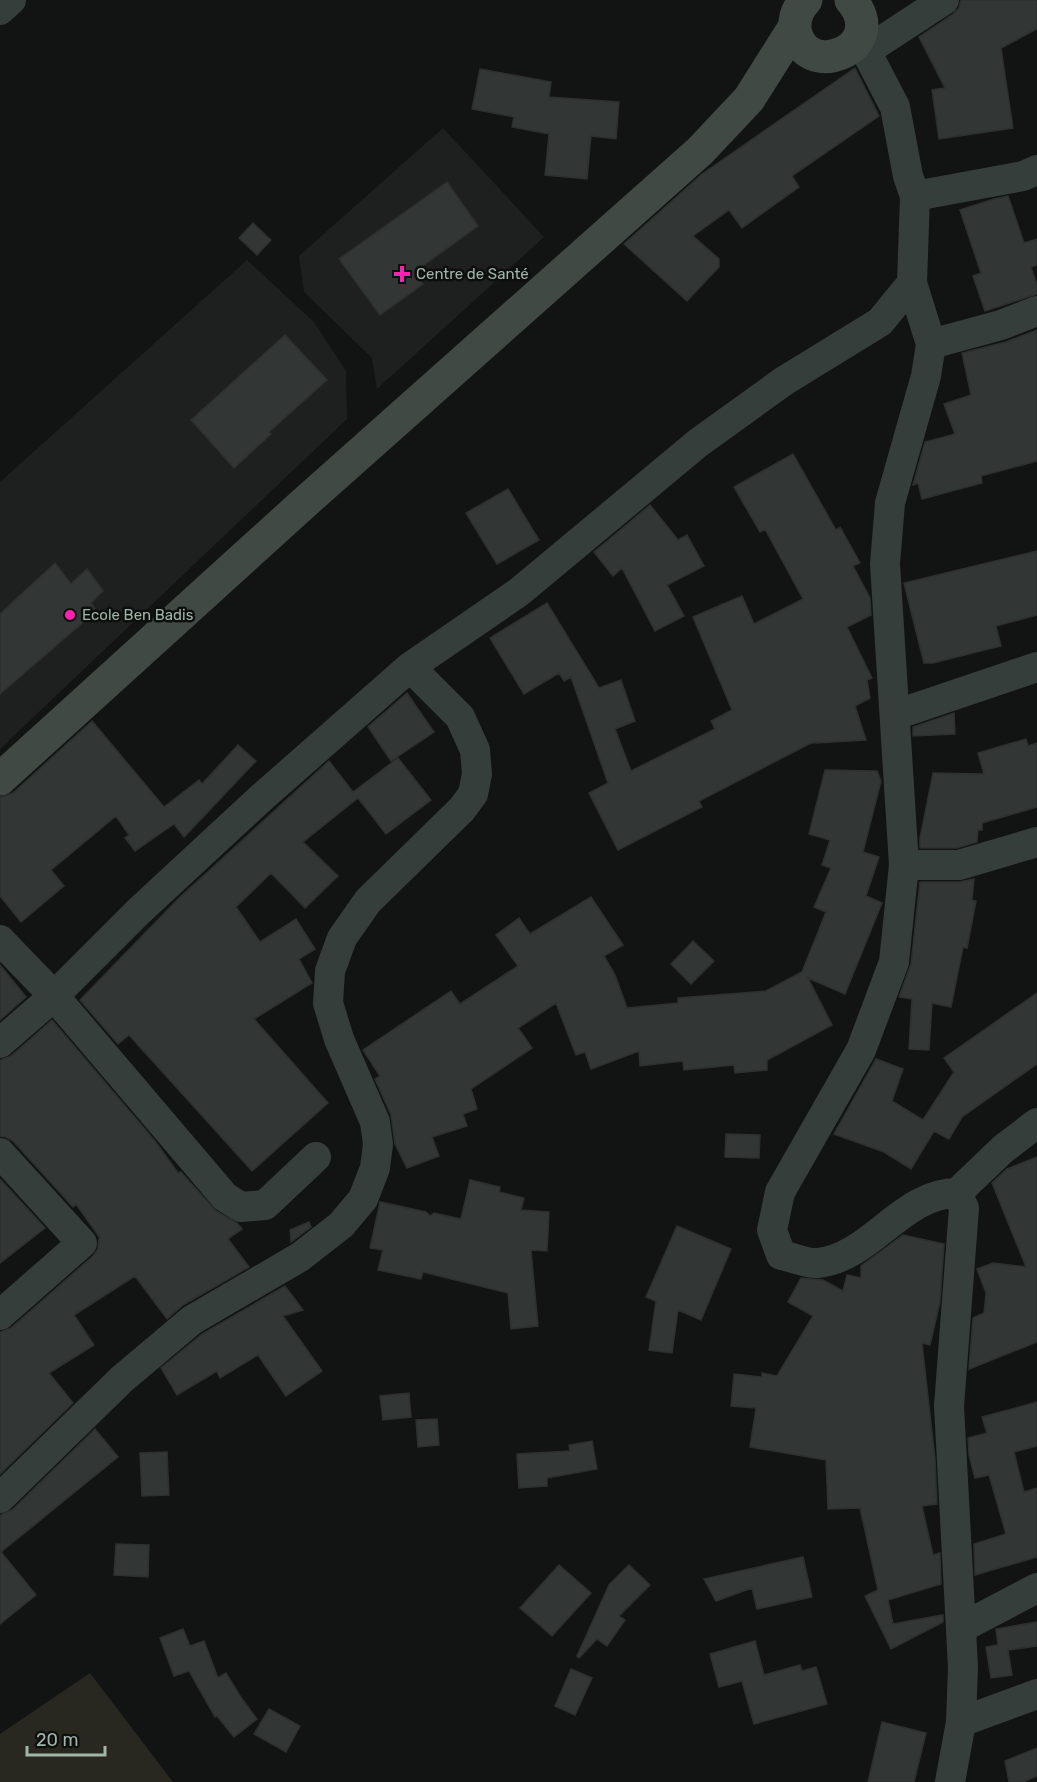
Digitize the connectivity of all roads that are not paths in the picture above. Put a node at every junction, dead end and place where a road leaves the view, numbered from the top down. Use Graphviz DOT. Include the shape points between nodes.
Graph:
graph roads {
  1 [pos="11,0"];
  2 [pos="852,0"];
  3 [pos="944,0"];
  4 [pos="0,10"];
  5 [pos="797,10"];
  6 [pos="860,47"];
  7 [pos="1037,170"];
  8 [pos="915,196"];
  9 [pos="912,283"];
  10 [pos="1037,311"];
  11 [pos="931,344"];
  12 [pos="410,667"];
  13 [pos="1037,667"];
  14 [pos="896,714"];
  15 [pos="0,779"];
  16 [pos="1037,842"];
  17 [pos="904,865"];
  18 [pos="0,940"];
  19 [pos="54,996"];
  20 [pos="0,1043"];
  21 [pos="1037,1123"];
  22 [pos="0,1153"];
  23 [pos="316,1157"];
  24 [pos="957,1193"];
  25 [pos="0,1315"];
  26 [pos="0,1498"];
  27 [pos="1037,1588"];
  28 [pos="962,1628"];
  29 [pos="1037,1694"];
  30 [pos="961,1722"];
  31 [pos="950,1782"];
  1 -- 4 [label="street"];
  2 -- 6 [label="street" via="862,21"];
  3 -- 6 [label="street"];
  5 -- 6 [label="street" via="796,35 811,52 837,57"];
  5 -- 15 [label="street" via="749,99 700,151"];
  6 -- 8 [label="street" via="895,107"];
  7 -- 8 [label="street"];
  8 -- 9 [label="street"];
  9 -- 11 [label="street"];
  9 -- 12 [label="street" via="880,322 784,381 698,443 519,592"];
  10 -- 11 [label="street"];
  11 -- 14 [label="street" via="926,376 890,502 885,564"];
  12 -- 19 [label="street" via="156,895"];
  12 -- 26 [label="street" via="460,717 475,750 477,774 473,794 462,809 368,902 342,938 330,971 328,1003 375,1122 375,1168 363,1199 341,1225 300,1257 192,1320 122,1379"];
  13 -- 14 [label="street"];
  14 -- 17 [label="street"];
  16 -- 17 [label="street" via="960,865"];
  17 -- 24 [label="street" via="894,962 861,1050 780,1192 772,1230 781,1255 816,1263 845,1256 920,1202 942,1193"];
  18 -- 19 [label="street"];
  19 -- 20 [label="street"];
  19 -- 23 [label="street" via="217,1188 241,1207 265,1205"];
  21 -- 24 [label="street"];
  22 -- 25 [label="street" via="82,1243"];
  24 -- 28 [label="street" via="964,1208 949,1406"];
  27 -- 28 [label="street"];
  28 -- 30 [label="street"];
  29 -- 30 [label="street"];
  30 -- 31 [label="street"];
}
